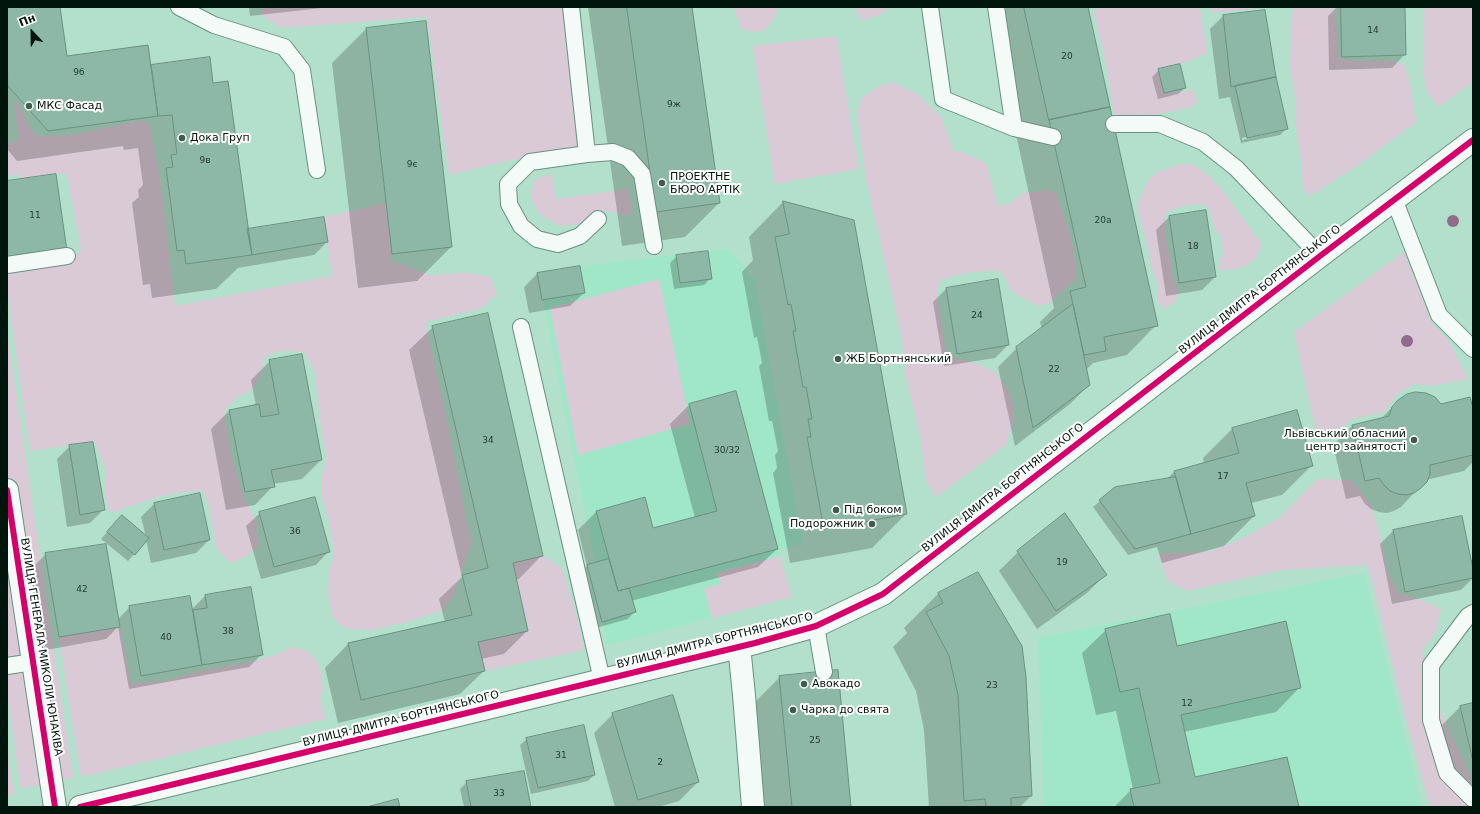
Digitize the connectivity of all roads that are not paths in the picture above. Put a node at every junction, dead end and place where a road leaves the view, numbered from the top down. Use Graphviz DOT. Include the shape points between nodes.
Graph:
graph roads {
  1 [pos="179,7"];
  2 [pos="571,7"];
  3 [pos="930,7"];
  4 [pos="996,7"];
  5 [pos="1114,124"];
  6 [pos="1014,128"];
  7 [pos="1053,137"];
  8 [pos="1473,140"];
  9 [pos="587,154"];
  10 [pos="317,170"];
  11 [pos="1394,199"];
  12 [pos="598,219"];
  13 [pos="654,246"];
  14 [pos="67,256"];
  15 [pos="1320,256"];
  16 [pos="7,265"];
  17 [pos="521,327"];
  18 [pos="1473,349"];
  19 [pos="7,490"];
  20 [pos="9,512"];
  21 [pos="10,535"];
  22 [pos="1473,614"];
  23 [pos="816,626"];
  24 [pos="739,646"];
  25 [pos="33,662"];
  26 [pos="7,666"];
  27 [pos="824,672"];
  28 [pos="602,680"];
  29 [pos="1473,799"];
  30 [pos="55,807"];
  31 [pos="80,807"];
  32 [pos="753,807"];
  1 -- 10 [label="lane" via="214,25 284,47 302,70"];
  2 -- 9 [label="lane"];
  3 -- 6 [label="lane" via="943,99"];
  4 -- 6 [label="lane"];
  5 -- 15 [label="lane" via="1160,124 1202,142 1236,168"];
  6 -- 7 [label="lane"];
  8 -- 11 [label="street, ВУЛИЦЯ ДМИТРА БОРТНЯНСЬКОГО"];
  9 -- 12 [label="lane" via="530,162 508,184 509,204 521,226 537,239 558,244 580,236"];
  9 -- 13 [label="lane" via="613,152 628,158 642,174"];
  11 -- 15 [label="street, ВУЛИЦЯ ДМИТРА БОРТНЯНСЬКОГО"];
  11 -- 18 [label="lane" via="1440,315"];
  14 -- 16 [label="lane"];
  15 -- 23 [label="street, ВУЛИЦЯ ДМИТРА БОРТНЯНСЬКОГО" via="883,594"];
  17 -- 28 [label="lane"];
  19 -- 20 [label="street, ВУЛИЦЯ ГЕНЕРАЛА МИКОЛИ ЮНАКІВА"];
  20 -- 21 [label="street, ВУЛИЦЯ ГЕНЕРАЛА МИКОЛИ ЮНАКІВА"];
  21 -- 25 [label="street, ВУЛИЦЯ ГЕНЕРАЛА МИКОЛИ ЮНАКІВА"];
  22 -- 29 [label="lane" via="1468,616 1431,665 1431,720 1447,773"];
  23 -- 24 [label="street, ВУЛИЦЯ ДМИТРА БОРТНЯНСЬКОГО"];
  23 -- 27 [label="lane"];
  24 -- 28 [label="street, ВУЛИЦЯ ДМИТРА БОРТНЯНСЬКОГО"];
  24 -- 32 [label="street"];
  25 -- 26 [label="lane"];
  25 -- 30 [label="street, ВУЛИЦЯ ГЕНЕРАЛА МИКОЛИ ЮНАКІВА"];
  28 -- 31 [label="street, ВУЛИЦЯ ДМИТРА БОРТНЯНСЬКОГО"];
}
